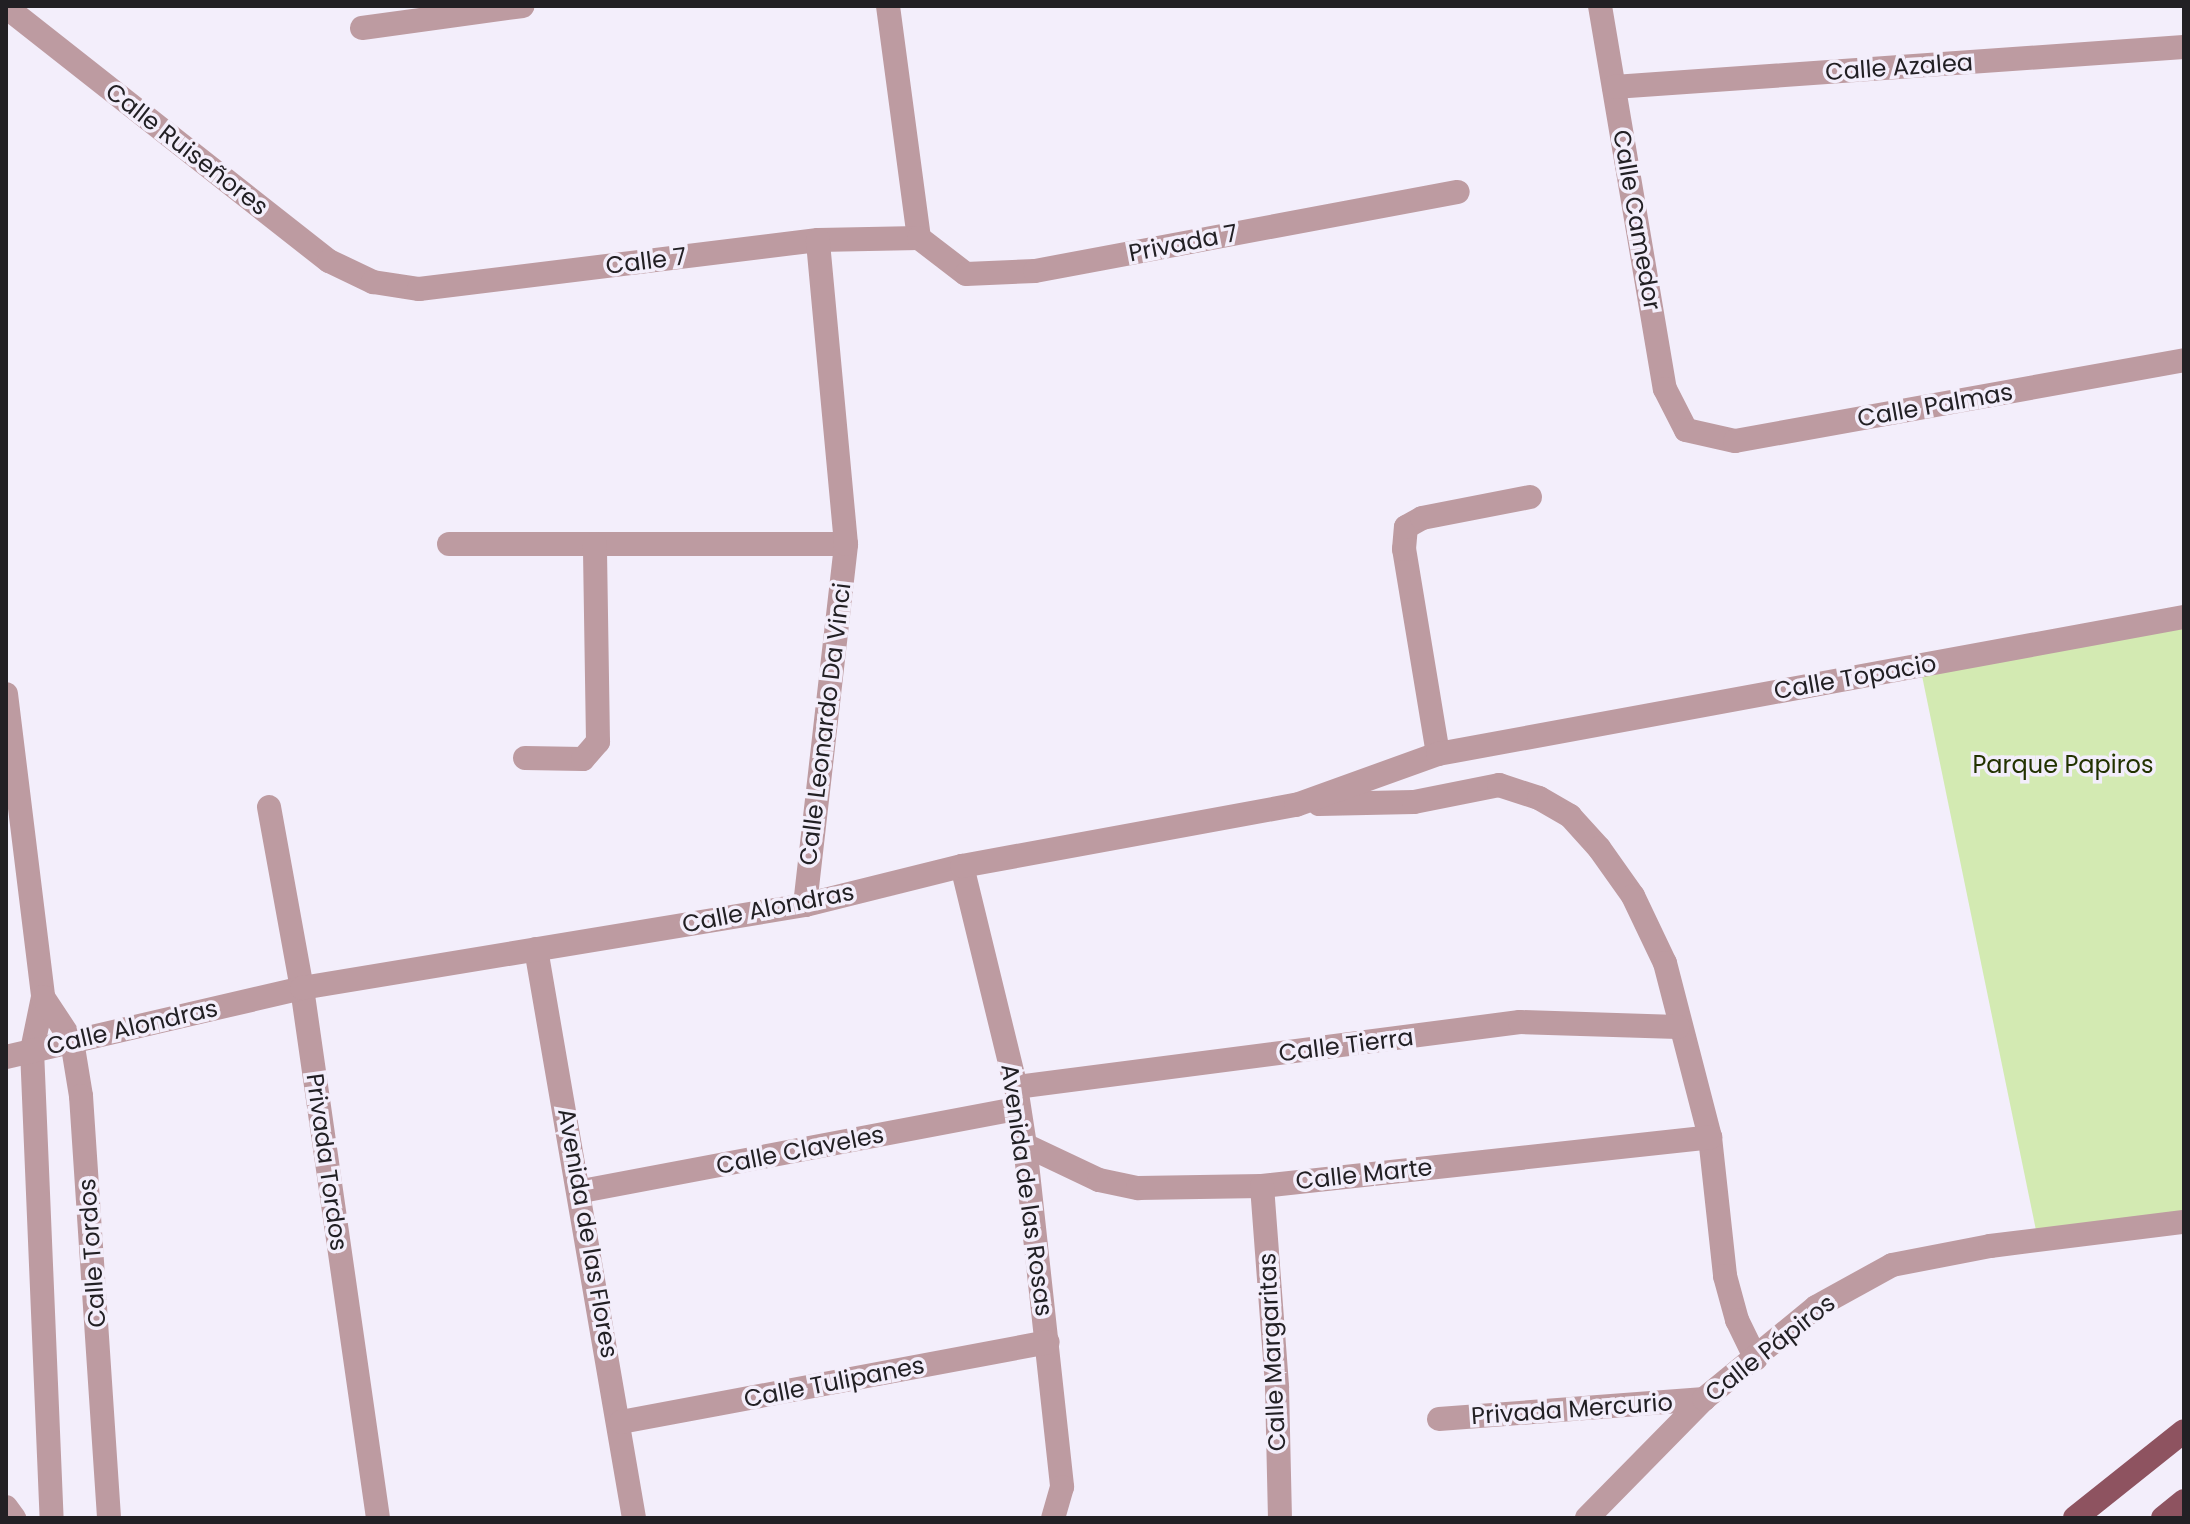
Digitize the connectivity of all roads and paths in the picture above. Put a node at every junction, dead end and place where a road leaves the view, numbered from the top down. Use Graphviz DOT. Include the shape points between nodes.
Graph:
graph roads {
  1 [pos="522,6"];
  2 [pos="888,6"];
  3 [pos="1600,6"];
  4 [pos="6,7"];
  5 [pos="362,28"];
  6 [pos="2184,47"];
  7 [pos="1614,87"];
  8 [pos="1458,192"];
  9 [pos="919,238"];
  10 [pos="818,240"];
  11 [pos="373,282"];
  12 [pos="2184,360"];
  13 [pos="1686,430"];
  14 [pos="1530,497"];
  15 [pos="449,544"];
  16 [pos="595,544"];
  17 [pos="846,544"];
  18 [pos="2184,617"];
  19 [pos="6,694"];
  20 [pos="1525,737"];
  21 [pos="1438,754"];
  22 [pos="525,758"];
  23 [pos="1296,805"];
  24 [pos="269,807"];
  25 [pos="962,866"];
  26 [pos="805,905"];
  27 [pos="536,949"];
  28 [pos="302,988"];
  29 [pos="43,997"];
  30 [pos="1678,1027"];
  31 [pos="72,1041"];
  32 [pos="32,1050"];
  33 [pos="6,1057"];
  34 [pos="1017,1098"];
  35 [pos="1710,1137"];
  36 [pos="1025,1145"];
  37 [pos="1262,1186"];
  38 [pos="582,1191"];
  39 [pos="2184,1222"];
  40 [pos="1048,1342"];
  41 [pos="1756,1359"];
  42 [pos="1704,1399"];
  43 [pos="1439,1419"];
  44 [pos="621,1422"];
  45 [pos="2184,1431"];
  46 [pos="2184,1501"];
  47 [pos="6,1507"];
  48 [pos="14,1518"];
  49 [pos="52,1518"];
  50 [pos="109,1518"];
  51 [pos="378,1518"];
  52 [pos="634,1518"];
  53 [pos="1053,1518"];
  54 [pos="1280,1518"];
  55 [pos="1587,1518"];
  56 [pos="2075,1518"];
  57 [pos="2163,1518"];
  1 -- 5 [label="street"];
  2 -- 9 [label="street"];
  3 -- 7 [label="street, Calle Camedor"];
  4 -- 11 [label="street, Calle Ruiseñores" via="329,261"];
  6 -- 7 [label="street, Calle Azalea"];
  7 -- 13 [label="street, Calle Camedor" via="1665,389"];
  8 -- 9 [label="street, Privada 7" via="1035,271 966,274"];
  9 -- 10 [label="street, Calle 7"];
  10 -- 11 [label="street, Calle 7" via="419,289"];
  10 -- 17 [label="street, Calle Leonardo Da Vinci"];
  12 -- 13 [label="street, Calle Palmas" via="1735,441"];
  14 -- 21 [label="street" via="1422,518 1406,527 1404,549"];
  15 -- 16 [label="street"];
  16 -- 17 [label="street"];
  16 -- 22 [label="street" via="598,742 583,759"];
  17 -- 26 [label="street, Calle Leonardo Da Vinci"];
  18 -- 20 [label="street, Calle Topacio"];
  19 -- 29 [label="street, Calle Tordos"];
  20 -- 21 [label="street, Calle Alondras"];
  21 -- 23 [label="street, Calle Alondras"];
  23 -- 25 [label="street, Calle Alondras"];
  23 -- 30 [label="street" via="1414,802 1499,785 1539,798 1570,816 1633,896 1665,963"];
  24 -- 28 [label="street, Privada Tordos"];
  25 -- 26 [label="street, Calle Alondras"];
  25 -- 34 [label="street, Avenida de las Rosas"];
  26 -- 27 [label="street, Calle Alondras"];
  27 -- 28 [label="street, Calle Alondras"];
  27 -- 38 [label="street, Avenida de las Flores"];
  28 -- 31 [label="street, Calle Alondras"];
  28 -- 51 [label="street, Privada Tordos"];
  29 -- 31 [label="street, Calle Tordos"];
  29 -- 32 [label="street, Calle Tordos"];
  30 -- 34 [label="street, Calle Tierra" via="1520,1022"];
  30 -- 35 [label="street"];
  31 -- 32 [label="street, Calle Alondras"];
  31 -- 50 [label="street, Calle Tordos" via="81,1096"];
  32 -- 33 [label="street, Calle Alondras"];
  32 -- 49 [label="street, Calle Tordos"];
  34 -- 36 [label="street, Avenida de las Rosas"];
  34 -- 38 [label="street, Calle Claveles"];
  35 -- 37 [label="street, Calle Marte"];
  35 -- 41 [label="street" via="1725,1276 1737,1320"];
  36 -- 37 [label="street, Calle Marte" via="1099,1180 1138,1188"];
  36 -- 40 [label="street, Avenida de las Rosas"];
  37 -- 54 [label="street, Calle Margaritas" via="1277,1387"];
  38 -- 44 [label="street, Avenida de las Flores"];
  39 -- 41 [label="street, Calle Pápiros" via="1990,1246 1892,1265 1816,1307"];
  40 -- 44 [label="street, Calle Tulipanes"];
  40 -- 53 [label="street, Avenida de las Rosas" via="1062,1487"];
  41 -- 42 [label="street, Calle Pápiros"];
  42 -- 43 [label="street, Privada Mercurio"];
  42 -- 55 [label="street, Calle Pápiros"];
  44 -- 52 [label="street, Avenida de las Flores"];
  45 -- 56 [label="main road"];
  46 -- 57 [label="main road"];
  47 -- 48 [label="street"];
}
